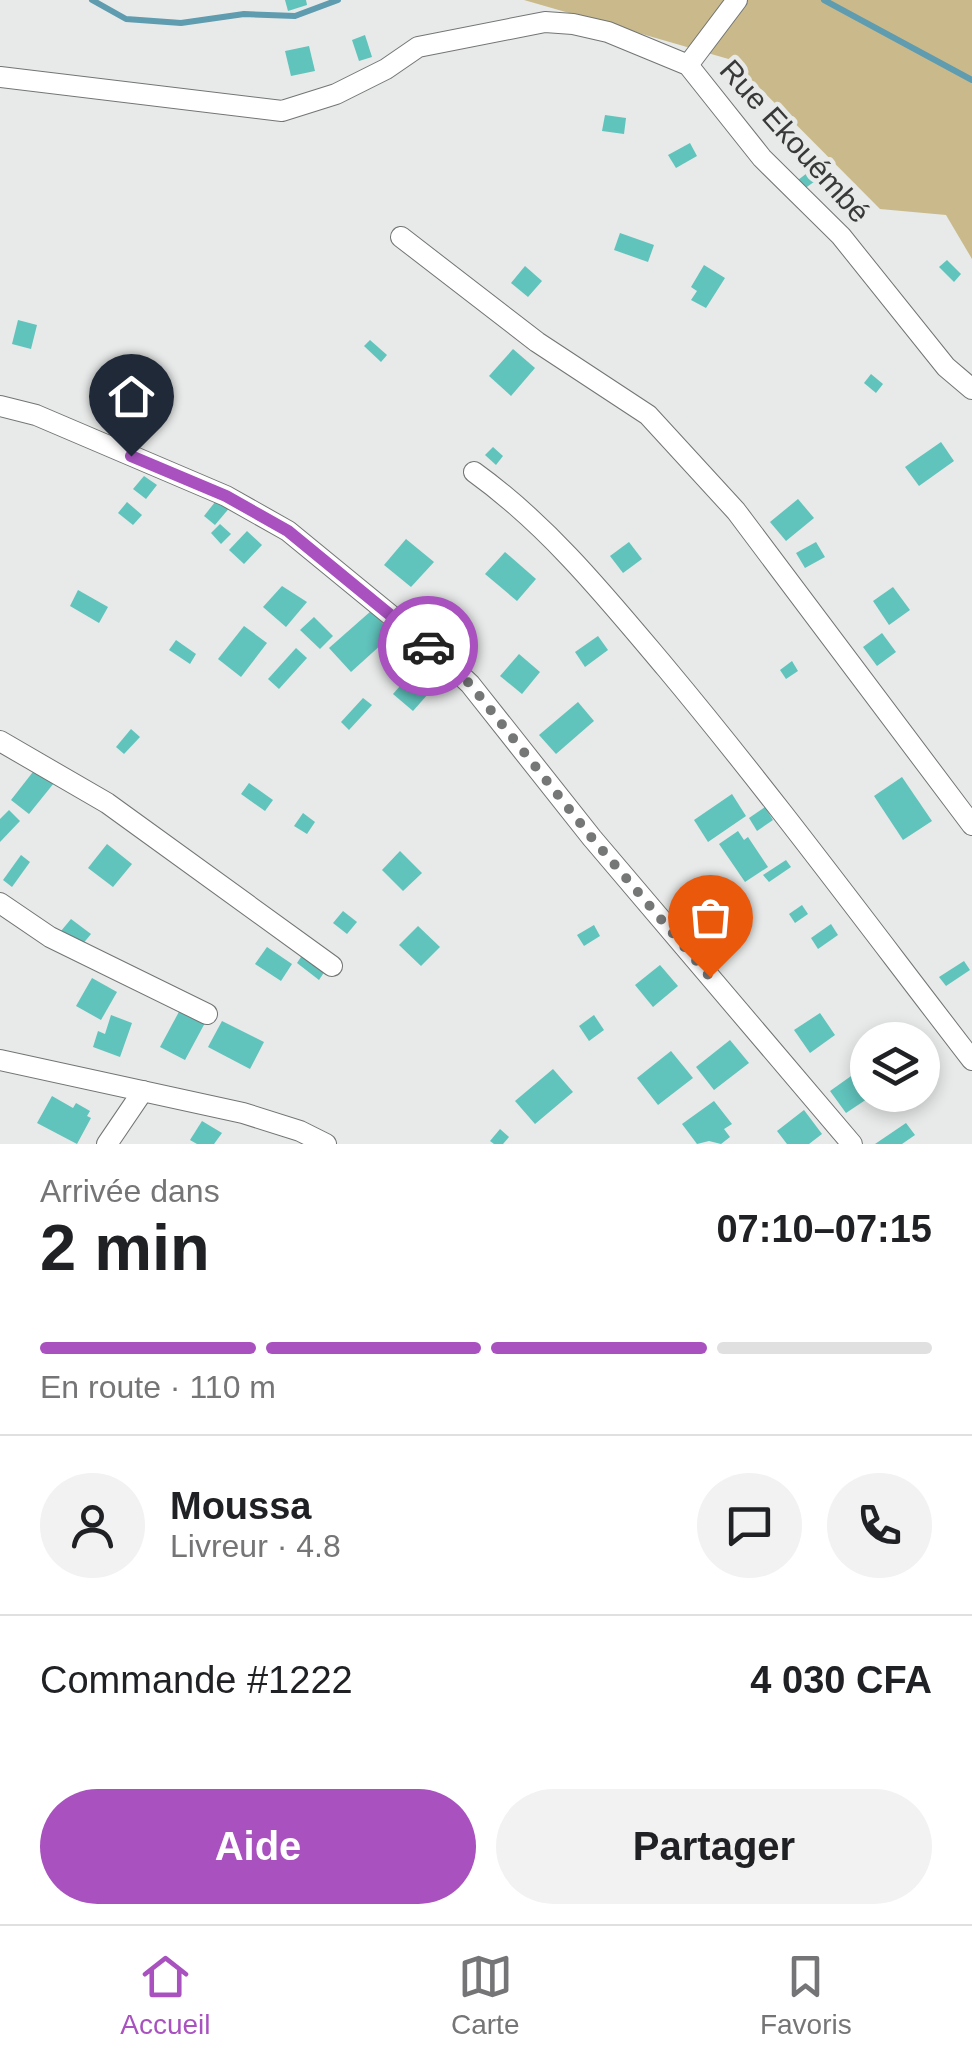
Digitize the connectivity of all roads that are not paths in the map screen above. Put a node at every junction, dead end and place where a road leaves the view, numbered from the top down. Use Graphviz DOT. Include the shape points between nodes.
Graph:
graph roads {
  1 [pos="737,0"];
  2 [pos="688,65"];
  3 [pos="0,77"];
  4 [pos="401,237"];
  5 [pos="972,389"];
  6 [pos="0,406"];
  7 [pos="474,472"];
  8 [pos="0,741"];
  9 [pos="972,825"];
  10 [pos="0,903"];
  11 [pos="332,966"];
  12 [pos="207,1014"];
  13 [pos="0,1060"];
  14 [pos="972,1060"];
  15 [pos="143,1090"];
  16 [pos="296,1137"];
  17 [pos="107,1144"];
  18 [pos="326,1144"];
  19 [pos="852,1144"];
  1 -- 2 [label="street"];
  2 -- 3 [label="street, Rue Ekouémbé" via="608,32 545,22 418,47 336,94 282,110"];
  2 -- 5 [label="street, Rue Ekouémbé" via="762,158 841,236 946,367"];
  4 -- 9 [label="street" via="537,342 648,415 736,510"];
  6 -- 19 [label="street" via="226,496 288,531 438,654 470,684"];
  7 -- 14 [label="street" via="534,518 621,615"];
  8 -- 11 [label="street" via="107,803"];
  10 -- 12 [label="street" via="50,937"];
  13 -- 15 [label="street"];
  15 -- 16 [label="street" via="243,1113"];
  15 -- 17 [label="street"];
  16 -- 18 [label="street"];
}
